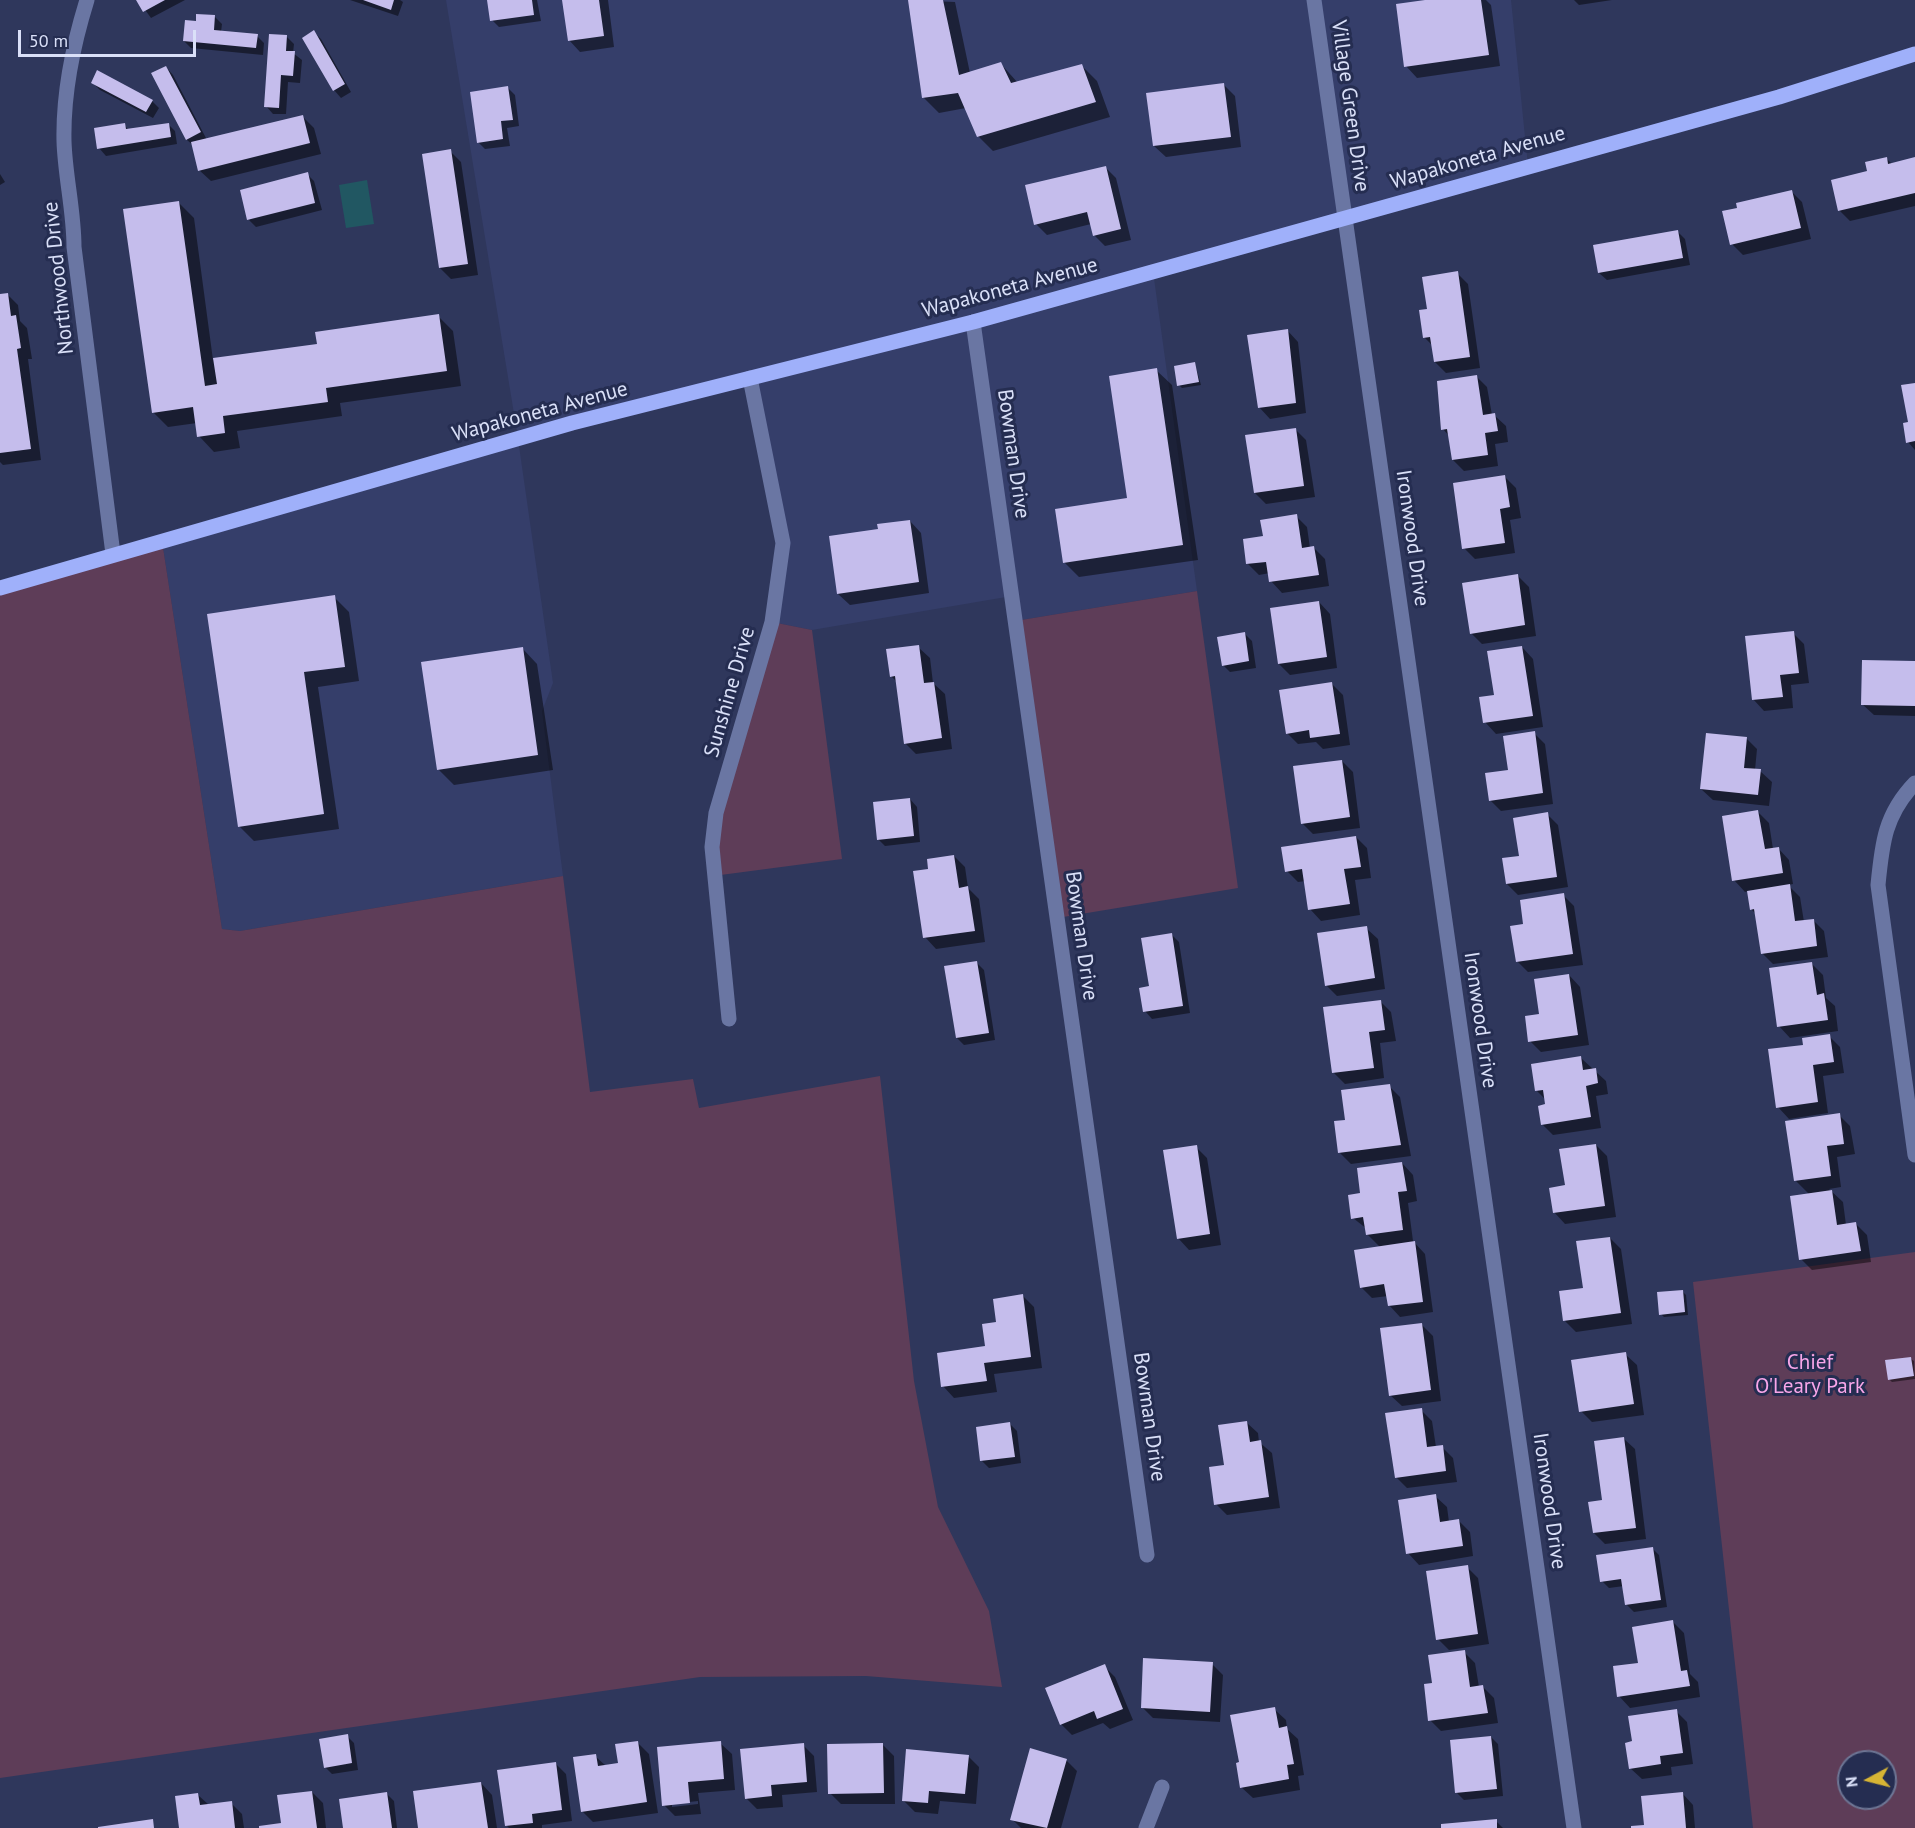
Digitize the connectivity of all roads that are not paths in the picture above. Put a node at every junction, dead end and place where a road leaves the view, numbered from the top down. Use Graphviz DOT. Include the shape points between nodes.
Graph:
graph roads {
  1 [pos="87,0"];
  2 [pos="1314,0"];
  3 [pos="1915,54"];
  4 [pos="1344,217"];
  5 [pos="973,322"];
  6 [pos="750,378"];
  7 [pos="113,554"];
  8 [pos="0,588"];
  9 [pos="1915,783"];
  10 [pos="729,1019"];
  11 [pos="1915,1155"];
  12 [pos="1147,1555"];
  13 [pos="1162,1787"];
  14 [pos="1146,1828"];
  15 [pos="1574,1828"];
  1 -- 7 [label="street, Northwood Drive" via="73,46 64,141"];
  2 -- 4 [label="street, Village Green Drive"];
  3 -- 4 [label="main road, Wapakoneta Avenue" via="1779,97"];
  4 -- 5 [label="main road, Wapakoneta Avenue"];
  4 -- 15 [label="street, Ironwood Drive"];
  5 -- 6 [label="main road, Wapakoneta Avenue"];
  5 -- 12 [label="street, Bowman Drive"];
  6 -- 7 [label="main road, Wapakoneta Avenue" via="572,423"];
  6 -- 10 [label="street, Sunshine Drive" via="783,543 772,622 716,813 712,847"];
  7 -- 8 [label="main road, Wapakoneta Avenue"];
  9 -- 11 [label="street" via="1897,801 1882,845 1878,885"];
  13 -- 14 [label="street"];
}
